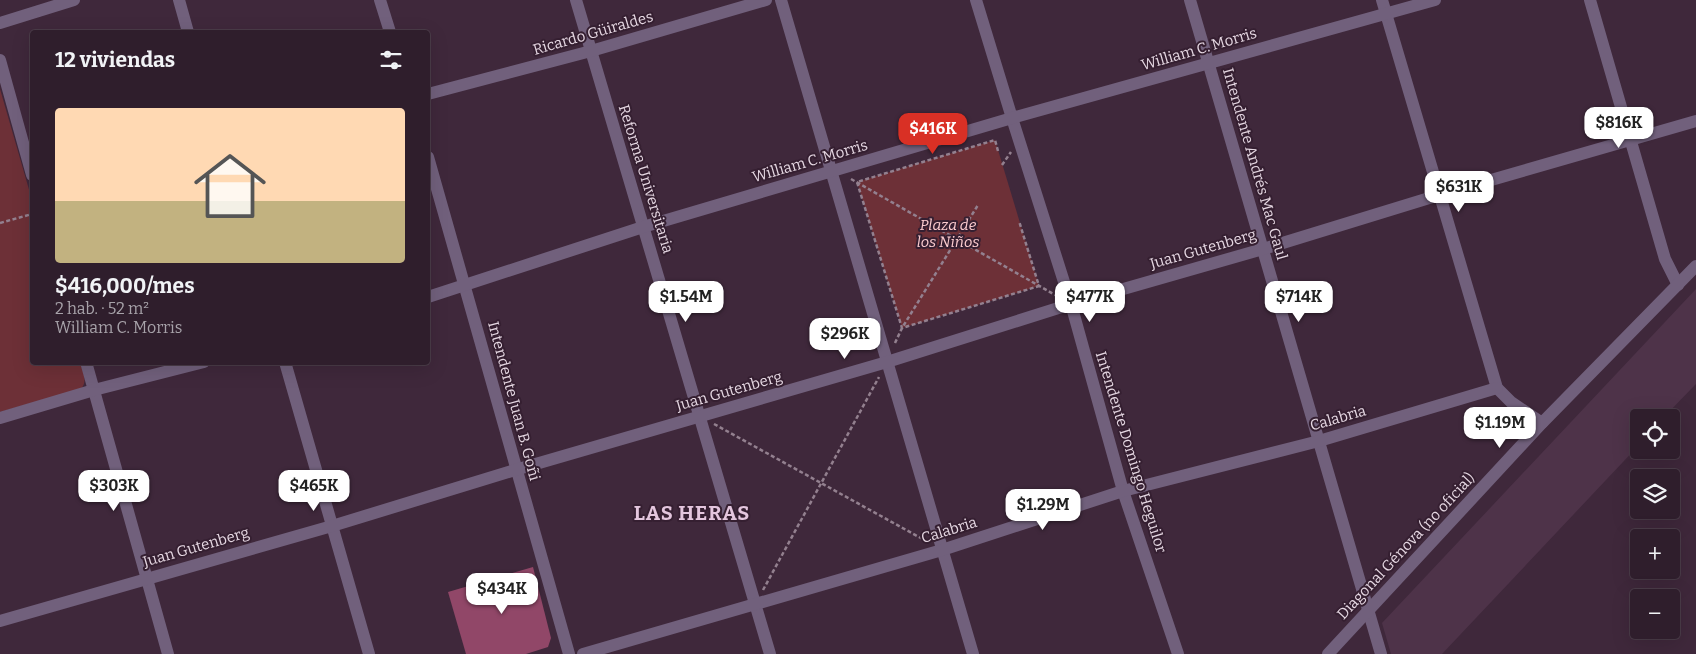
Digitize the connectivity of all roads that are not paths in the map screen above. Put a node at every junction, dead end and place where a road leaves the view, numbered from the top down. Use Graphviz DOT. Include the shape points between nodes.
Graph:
graph roads {
  1 [pos="74,0"];
  2 [pos="179,0"];
  3 [pos="380,0"];
  4 [pos="576,0"];
  5 [pos="766,0"];
  6 [pos="781,0"];
  7 [pos="976,0"];
  8 [pos="1190,0"];
  9 [pos="1382,0"];
  10 [pos="1435,0"];
  11 [pos="1590,0"];
  12 [pos="1386,14"];
  13 [pos="0,23"];
  14 [pos="187,30"];
  15 [pos="389,30"];
  16 [pos="591,51"];
  17 [pos="0,60"];
  18 [pos="1209,64"];
  19 [pos="430,93"];
  20 [pos="1012,118"];
  21 [pos="1696,121"];
  22 [pos="1630,140"];
  23 [pos="430,164"];
  24 [pos="30,168"];
  25 [pos="831,171"];
  26 [pos="1439,195"];
  27 [pos="643,227"];
  28 [pos="1263,249"];
  29 [pos="1696,266"];
  30 [pos="465,285"];
  31 [pos="1678,285"];
  32 [pos="430,296"];
  33 [pos="1071,304"];
  34 [pos="887,362"];
  35 [pos="87,365"];
  36 [pos="192,365"];
  37 [pos="286,365"];
  38 [pos="1497,388"];
  39 [pos="94,390"];
  40 [pos="700,416"];
  41 [pos="0,418"];
  42 [pos="1542,423"];
  43 [pos="1319,441"];
  44 [pos="516,470"];
  45 [pos="1123,491"];
  46 [pos="332,526"];
  47 [pos="942,550"];
  48 [pos="147,578"];
  49 [pos="755,604"];
  50 [pos="1369,611"];
  51 [pos="0,621"];
  52 [pos="168,654"];
  53 [pos="369,654"];
  54 [pos="569,654"];
  55 [pos="583,654"];
  56 [pos="770,654"];
  57 [pos="973,654"];
  58 [pos="1178,654"];
  59 [pos="1328,654"];
  60 [pos="1382,654"];
  1 -- 13 [label="street"];
  2 -- 14 [label="street"];
  3 -- 15 [label="street"];
  4 -- 16 [label="street, Reforma Universitaria"];
  5 -- 16 [label="street, Ricardo Güiraldes"];
  6 -- 25 [label="street"];
  7 -- 20 [label="street, Intendente Domingo Heguilor"];
  8 -- 18 [label="street, Intendente Andrés Mac Gaul"];
  9 -- 12 [label="street"];
  10 -- 12 [label="street, William C. Morris"];
  11 -- 22 [label="street"];
  12 -- 18 [label="street, William C. Morris"];
  12 -- 26 [label="street"];
  16 -- 19 [label="street, Ricardo Güiraldes"];
  16 -- 27 [label="street, Reforma Universitaria"];
  17 -- 24 [label="street"];
  18 -- 20 [label="street, William C. Morris"];
  18 -- 28 [label="street, Intendente Andrés Mac Gaul"];
  20 -- 25 [label="street, William C. Morris"];
  20 -- 33 [label="street, Intendente Domingo Heguilor"];
  21 -- 22 [label="street, Juan Gutenberg"];
  22 -- 26 [label="street, Juan Gutenberg"];
  22 -- 31 [label="street" via="1665,259"];
  23 -- 30 [label="street, Intendente Juan B. Goñi"];
  25 -- 27 [label="street, William C. Morris"];
  25 -- 34 [label="street"];
  26 -- 28 [label="street, Juan Gutenberg"];
  26 -- 38 [label="street"];
  27 -- 30 [label="street, William C. Morris"];
  27 -- 40 [label="street, Reforma Universitaria"];
  28 -- 33 [label="street, Juan Gutenberg"];
  28 -- 43 [label="street, Intendente Andrés Mac Gaul"];
  29 -- 31 [label="street, Diagonal Génova (no oficial)"];
  30 -- 32 [label="street, William C. Morris"];
  30 -- 44 [label="street, Intendente Juan B. Goñi"];
  31 -- 42 [label="street, Diagonal Génova (no oficial)"];
  33 -- 34 [label="street, Juan Gutenberg"];
  33 -- 45 [label="street, Intendente Domingo Heguilor"];
  34 -- 40 [label="street, Juan Gutenberg"];
  34 -- 47 [label="street"];
  35 -- 39 [label="street"];
  36 -- 39 [label="street"];
  37 -- 46 [label="street"];
  38 -- 42 [label="street"];
  38 -- 43 [label="street, Calabria"];
  39 -- 41 [label="street"];
  39 -- 48 [label="street"];
  40 -- 44 [label="street, Juan Gutenberg"];
  40 -- 49 [label="street, Reforma Universitaria"];
  42 -- 50 [label="street, Diagonal Génova (no oficial)"];
  43 -- 45 [label="street, Calabria"];
  43 -- 50 [label="street, Intendente Andrés Mac Gaul"];
  44 -- 46 [label="street, Juan Gutenberg"];
  44 -- 54 [label="street, Intendente Juan B. Goñi"];
  45 -- 47 [label="street, Calabria"];
  45 -- 58 [label="street, Intendente Domingo Heguilor"];
  46 -- 48 [label="street, Juan Gutenberg"];
  46 -- 53 [label="street"];
  47 -- 49 [label="street, Calabria"];
  47 -- 57 [label="street"];
  48 -- 51 [label="street, Juan Gutenberg"];
  48 -- 52 [label="street"];
  49 -- 55 [label="street, Calabria"];
  49 -- 56 [label="street, Reforma Universitaria"];
  50 -- 59 [label="street, Diagonal Génova (no oficial)"];
  50 -- 60 [label="street, Intendente Andrés Mac Gaul"];
}
